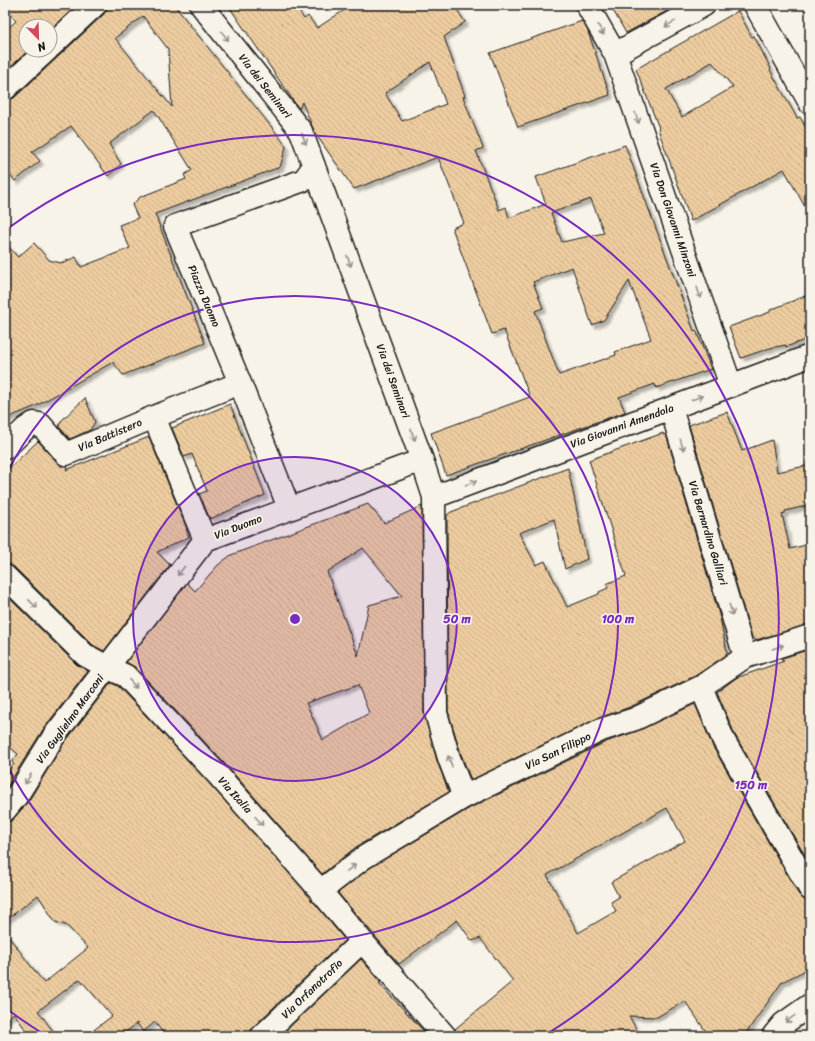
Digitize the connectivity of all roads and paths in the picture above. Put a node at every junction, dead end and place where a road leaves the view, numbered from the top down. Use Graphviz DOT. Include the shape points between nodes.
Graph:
graph roads {
  1 [pos="95,5"];
  2 [pos="201,5"];
  3 [pos="588,5"];
  4 [pos="704,5"];
  5 [pos="755,5"];
  6 [pos="58,40"];
  7 [pos="615,54"];
  8 [pos="38,58"];
  9 [pos="5,89"];
  10 [pos="810,103"];
  11 [pos="314,166"];
  12 [pos="810,356"];
  13 [pos="240,383"];
  14 [pos="732,386"];
  15 [pos="671,408"];
  16 [pos="154,417"];
  17 [pos="5,448"];
  18 [pos="422,460"];
  19 [pos="434,497"];
  20 [pos="289,508"];
  21 [pos="205,540"];
  22 [pos="5,576"];
  23 [pos="810,636"];
  24 [pos="746,658"];
  25 [pos="107,667"];
  26 [pos="701,687"];
  27 [pos="464,797"];
  28 [pos="5,810"];
  29 [pos="810,889"];
  30 [pos="321,893"];
  31 [pos="362,941"];
  32 [pos="810,1005"];
  33 [pos="262,1036"];
  34 [pos="444,1036"];
  35 [pos="773,1036"];
  1 -- 6 [label="street"];
  2 -- 11 [label="street, Via dei Seminari, one-way" via="301,131"];
  3 -- 7 [label="street, Via Don Giovanni Minzoni, one-way"];
  4 -- 7 [label="street, one-way"];
  5 -- 10 [label="street"];
  7 -- 14 [label="street, Via Don Giovanni Minzoni, one-way"];
  8 -- 9 [label="street"];
  11 -- 13 [label="street, Piazza Duomo" via="304,180 175,226"];
  11 -- 18 [label="street, Via dei Seminari, one-way"];
  12 -- 14 [label="street, Via Giovanni Amendola"];
  13 -- 16 [label="street"];
  13 -- 20 [label="street, Piazza Duomo"];
  15 -- 14 [label="street, Via Giovanni Amendola, one-way"];
  19 -- 15 [label="street, Via Giovanni Amendola, one-way"];
  15 -- 24 [label="street, Via Bernardino Galliari, one-way"];
  16 -- 17 [label="street, Via Battistero" via="66,454 40,424 34,423"];
  16 -- 21 [label="street, Via Battistero"];
  18 -- 19 [label="street, Via dei Seminari"];
  18 -- 20 [label="street, Via Duomo"];
  27 -- 19 [label="street, Via dei Seminari, one-way" via="436,713"];
  20 -- 21 [label="street, Via Duomo"];
  21 -- 25 [label="street, Via Duomo, one-way"];
  22 -- 25 [label="street, Via Italia, one-way" via="85,655"];
  24 -- 23 [label="street, Via San Filippo, one-way"];
  24 -- 26 [label="street, Via San Filippo"];
  25 -- 28 [label="street, Via Guglielmo Marconi, one-way" via="54,736 18,794"];
  25 -- 30 [label="street, Via Italia, one-way" via="126,676 217,774"];
  26 -- 27 [label="street, Via San Filippo" via="635,719 601,730"];
  26 -- 29 [label="street" via="724,741"];
  30 -- 27 [label="street, Via San Filippo, one-way" via="363,858"];
  30 -- 31 [label="street, Via Italia"];
  31 -- 33 [label="street, Via Orfanotrofio"];
  31 -- 34 [label="street, Via Italia"];
  32 -- 35 [label="street, one-way" via="783,1024"];
}
